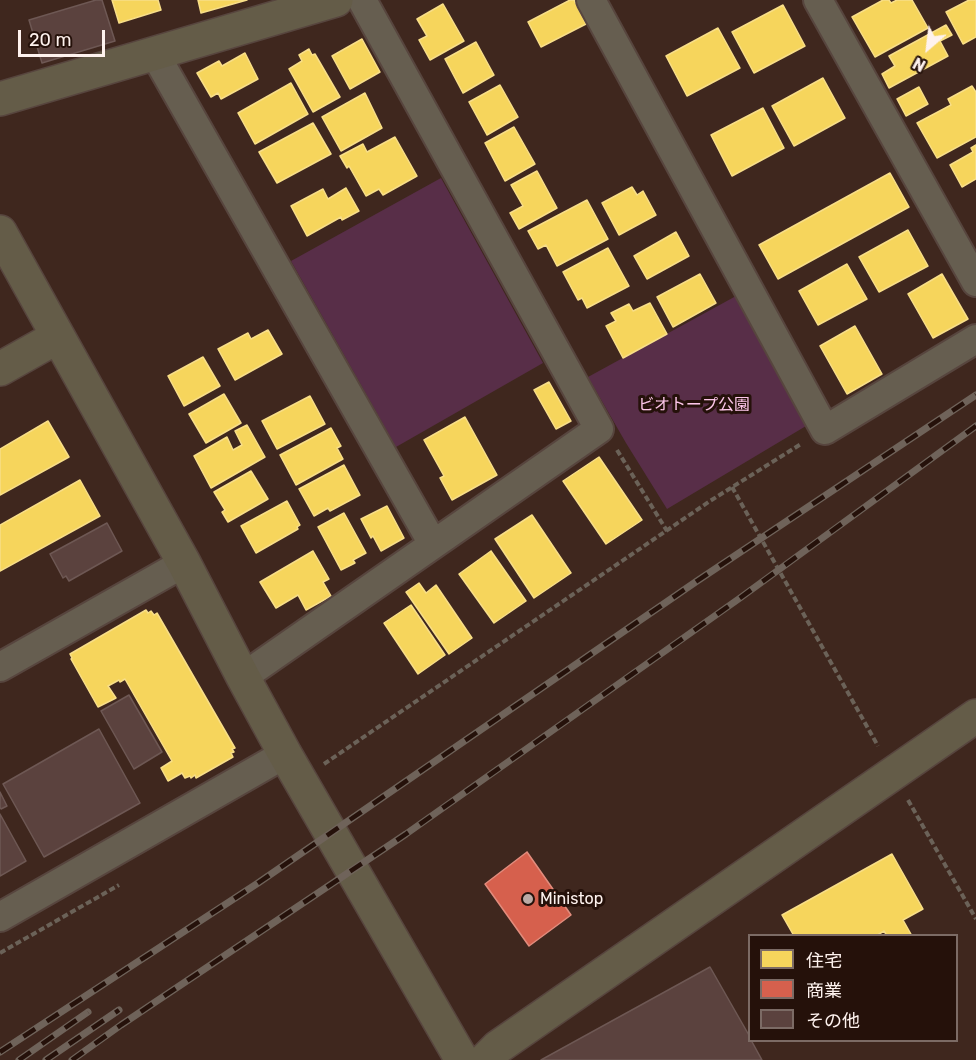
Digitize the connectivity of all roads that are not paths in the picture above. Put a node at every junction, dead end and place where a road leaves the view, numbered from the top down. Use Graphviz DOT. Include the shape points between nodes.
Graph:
graph roads {
  1 [pos="336,0"];
  2 [pos="362,0"];
  3 [pos="591,0"];
  4 [pos="818,0"];
  5 [pos="155,54"];
  6 [pos="0,99"];
  7 [pos="0,232"];
  8 [pos="976,282"];
  9 [pos="57,337"];
  10 [pos="976,339"];
  11 [pos="0,369"];
  12 [pos="433,544"];
  13 [pos="184,563"];
  14 [pos="0,667"];
  15 [pos="243,677"];
  16 [pos="976,717"];
  17 [pos="285,754"];
  18 [pos="0,917"];
  19 [pos="462,1060"];
  20 [pos="485,1060"];
  1 -- 5 [label="street"];
  2 -- 12 [label="street" via="598,429"];
  3 -- 10 [label="street" via="825,430"];
  4 -- 8 [label="street"];
  5 -- 6 [label="street"];
  5 -- 12 [label="street"];
  7 -- 9 [label="street"];
  9 -- 11 [label="street"];
  9 -- 13 [label="street"];
  12 -- 15 [label="street"];
  13 -- 14 [label="street"];
  13 -- 15 [label="street"];
  15 -- 17 [label="street"];
  16 -- 20 [label="street" via="498,1047"];
  17 -- 18 [label="street"];
  17 -- 19 [label="street"];
}
